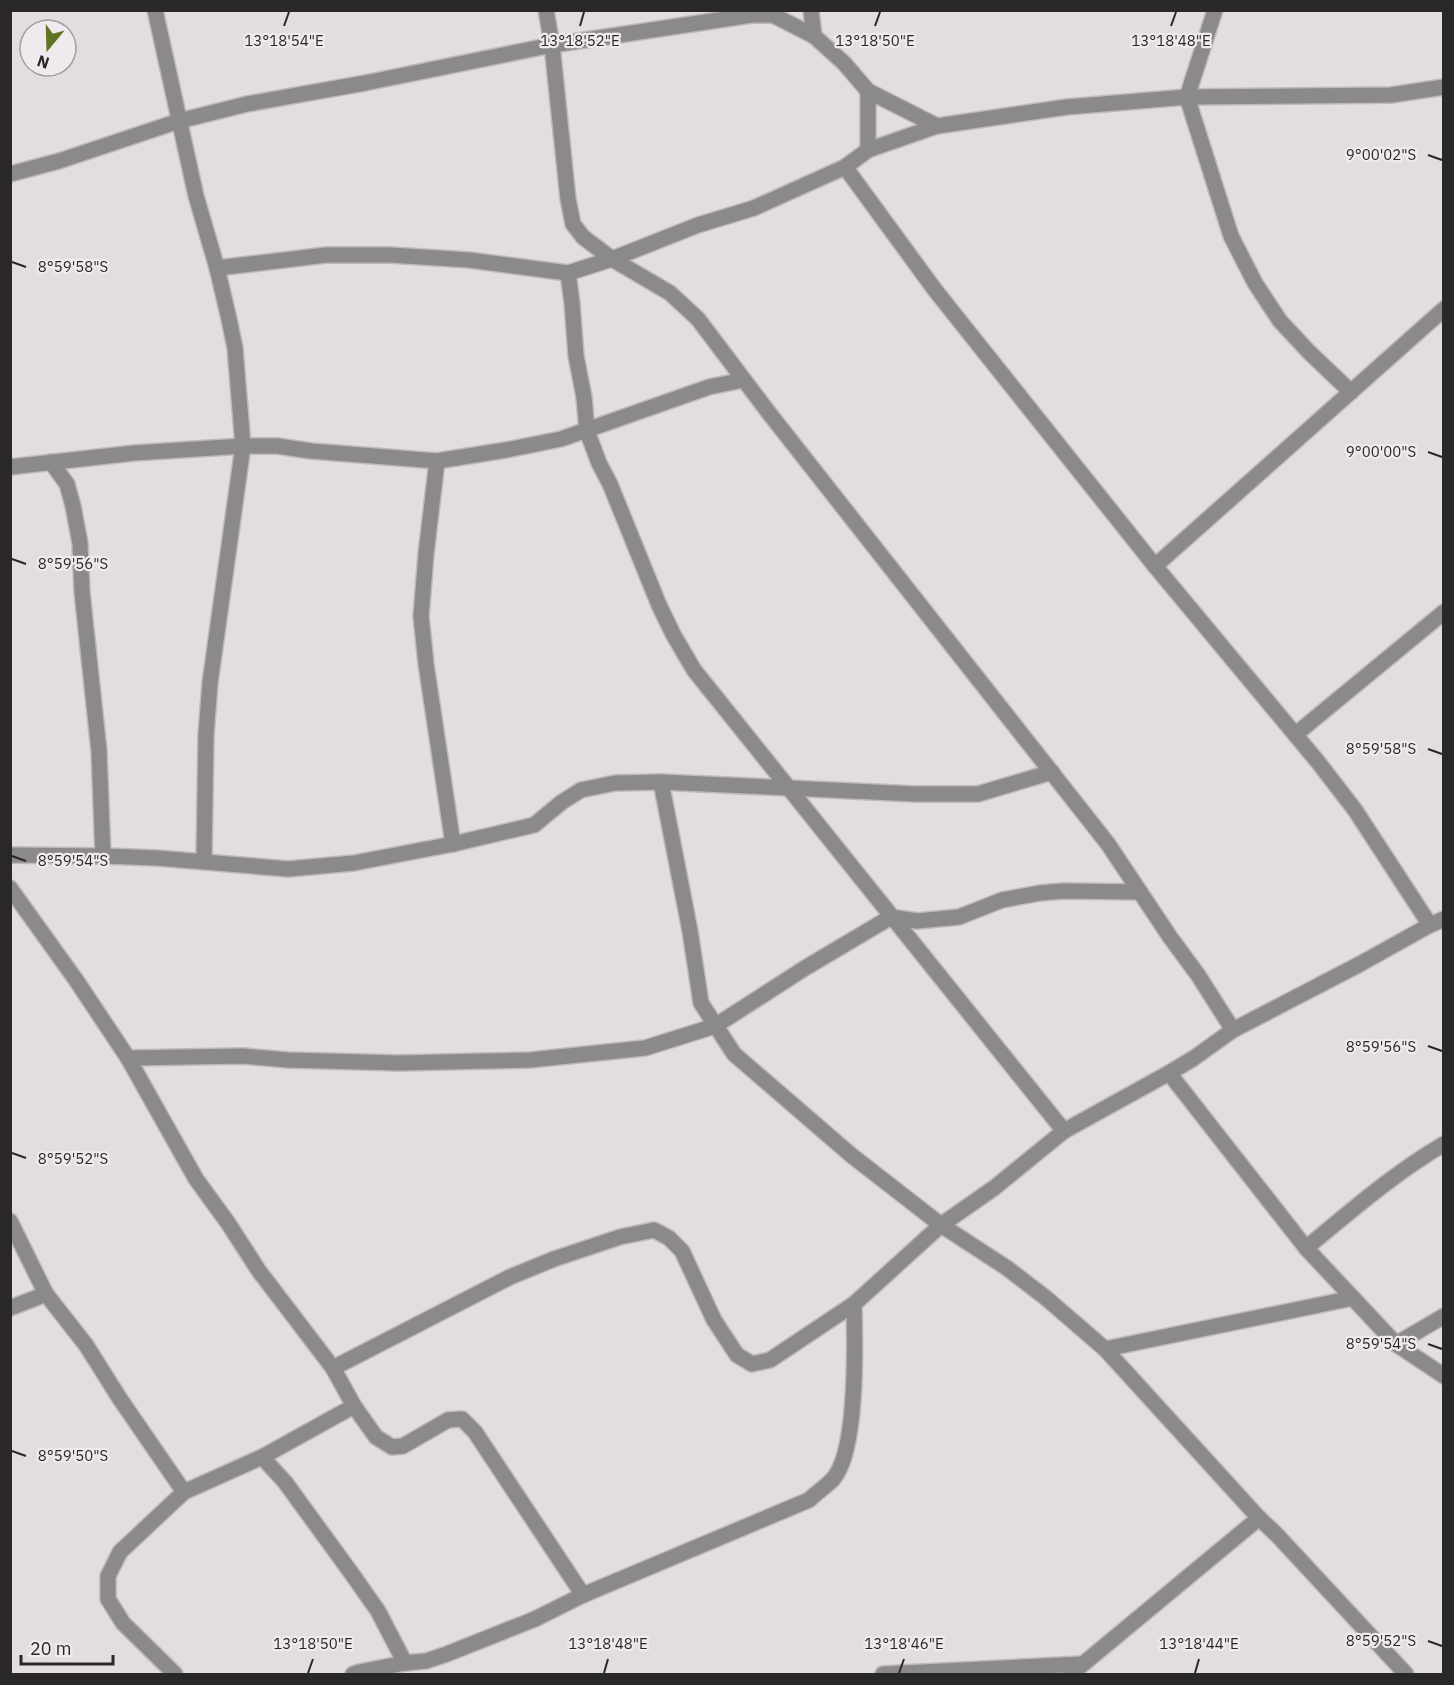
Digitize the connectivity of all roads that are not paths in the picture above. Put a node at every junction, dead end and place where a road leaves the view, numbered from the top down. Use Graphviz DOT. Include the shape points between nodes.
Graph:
graph roads {
  1 [pos="155,10"];
  2 [pos="546,10"];
  3 [pos="812,10"];
  4 [pos="1215,10"];
  5 [pos="814,36"];
  6 [pos="552,45"];
  7 [pos="1443,87"];
  8 [pos="868,91"];
  9 [pos="1187,97"];
  10 [pos="179,120"];
  11 [pos="937,126"];
  12 [pos="868,150"];
  13 [pos="845,167"];
  14 [pos="10,174"];
  15 [pos="612,259"];
  16 [pos="217,268"];
  17 [pos="568,273"];
  18 [pos="1443,309"];
  19 [pos="743,380"];
  20 [pos="1351,392"];
  21 [pos="587,431"];
  22 [pos="243,446"];
  23 [pos="437,461"];
  24 [pos="51,462"];
  25 [pos="10,467"];
  26 [pos="1155,566"];
  27 [pos="1443,612"];
  28 [pos="1296,734"];
  29 [pos="1052,772"];
  30 [pos="661,782"];
  31 [pos="789,789"];
  32 [pos="453,844"];
  33 [pos="10,855"];
  34 [pos="103,856"];
  35 [pos="204,861"];
  36 [pos="10,888"];
  37 [pos="1140,892"];
  38 [pos="891,917"];
  39 [pos="1437,922"];
  40 [pos="715,1026"];
  41 [pos="1233,1030"];
  42 [pos="128,1058"];
  43 [pos="1169,1073"];
  44 [pos="1064,1131"];
  45 [pos="1443,1144"];
  46 [pos="10,1221"];
  47 [pos="942,1225"];
  48 [pos="1306,1248"];
  49 [pos="46,1294"];
  50 [pos="1353,1298"];
  51 [pos="854,1304"];
  52 [pos="10,1308"];
  53 [pos="1443,1317"];
  54 [pos="1396,1344"];
  55 [pos="1105,1349"];
  56 [pos="333,1368"];
  57 [pos="1443,1376"];
  58 [pos="354,1406"];
  59 [pos="262,1457"];
  60 [pos="184,1492"];
  61 [pos="1259,1518"];
  62 [pos="583,1595"];
  63 [pos="405,1663"];
  64 [pos="1083,1664"];
  65 [pos="175,1674"];
  66 [pos="353,1674"];
  67 [pos="883,1674"];
  68 [pos="1071,1674"];
  69 [pos="1406,1674"];
  1 -- 10 [label="street"];
  2 -- 6 [label="street"];
  3 -- 5 [label="street"];
  4 -- 9 [label="street"];
  5 -- 6 [label="street" via="773,15 752,15"];
  5 -- 8 [label="street"];
  6 -- 10 [label="street"];
  6 -- 15 [label="street" via="573,224"];
  7 -- 9 [label="street" via="1391,95"];
  8 -- 11 [label="street"];
  8 -- 12 [label="street"];
  9 -- 11 [label="street" via="1067,107"];
  9 -- 20 [label="street" via="1232,236 1255,283 1280,321"];
  10 -- 14 [label="street"];
  10 -- 16 [label="street"];
  11 -- 12 [label="street"];
  12 -- 13 [label="street"];
  13 -- 15 [label="street" via="754,207"];
  13 -- 26 [label="street" via="935,290"];
  15 -- 17 [label="street"];
  15 -- 19 [label="street" via="669,292 698,319"];
  16 -- 17 [label="street" via="326,255 390,255"];
  16 -- 22 [label="street" via="235,348"];
  17 -- 21 [label="street"];
  18 -- 20 [label="street"];
  19 -- 21 [label="street" via="709,387"];
  19 -- 29 [label="street"];
  20 -- 26 [label="street"];
  21 -- 23 [label="street"];
  21 -- 31 [label="street" via="673,634 694,670"];
  22 -- 23 [label="street"];
  22 -- 24 [label="street"];
  22 -- 35 [label="street" via="210,683"];
  23 -- 32 [label="street" via="422,616"];
  24 -- 25 [label="street"];
  24 -- 34 [label="street" via="68,484 80,543 99,751"];
  26 -- 28 [label="street"];
  27 -- 28 [label="street"];
  28 -- 39 [label="street"];
  29 -- 31 [label="street" via="978,794"];
  29 -- 37 [label="street"];
  30 -- 31 [label="street"];
  30 -- 32 [label="street" via="615,783 581,790 534,825"];
  30 -- 40 [label="street" via="701,1003"];
  31 -- 38 [label="street"];
  32 -- 35 [label="street" via="354,863 288,868"];
  33 -- 34 [label="street"];
  34 -- 35 [label="street"];
  36 -- 42 [label="street"];
  37 -- 38 [label="street" via="1040,892 1002,900 959,916 917,921"];
  37 -- 41 [label="street"];
  38 -- 40 [label="street"];
  38 -- 44 [label="street"];
  39 -- 41 [label="street"];
  40 -- 42 [label="street" via="645,1048 530,1060 399,1063 243,1056"];
  40 -- 47 [label="street" via="734,1054 751,1070"];
  41 -- 43 [label="street"];
  42 -- 56 [label="street" via="196,1179"];
  43 -- 44 [label="street"];
  43 -- 48 [label="street"];
  44 -- 47 [label="street"];
  45 -- 48 [label="street" via="1383,1185"];
  46 -- 49 [label="street"];
  47 -- 51 [label="street"];
  47 -- 55 [label="street" via="1030,1286"];
  48 -- 50 [label="street"];
  49 -- 52 [label="street"];
  49 -- 60 [label="street" via="86,1345"];
  50 -- 54 [label="street"];
  50 -- 55 [label="street"];
  51 -- 56 [label="street" via="770,1360 752,1364 737,1355 714,1320 682,1251 654,1230 620,1237 510,1277"];
  51 -- 62 [label="street" via="853,1398 847,1450 835,1477 809,1500"];
  53 -- 54 [label="street"];
  54 -- 57 [label="street"];
  55 -- 61 [label="street"];
  56 -- 58 [label="street"];
  58 -- 59 [label="street"];
  58 -- 62 [label="street" via="375,1437 392,1447 403,1446 448,1419 462,1419 482,1442"];
  59 -- 60 [label="street"];
  59 -- 63 [label="street" via="285,1482 378,1611"];
  60 -- 65 [label="street" via="120,1552 108,1576 108,1599 123,1623"];
  61 -- 64 [label="street"];
  61 -- 69 [label="street"];
  62 -- 63 [label="street" via="447,1654"];
  63 -- 66 [label="street"];
  64 -- 67 [label="street"];
  64 -- 68 [label="street"];
}
